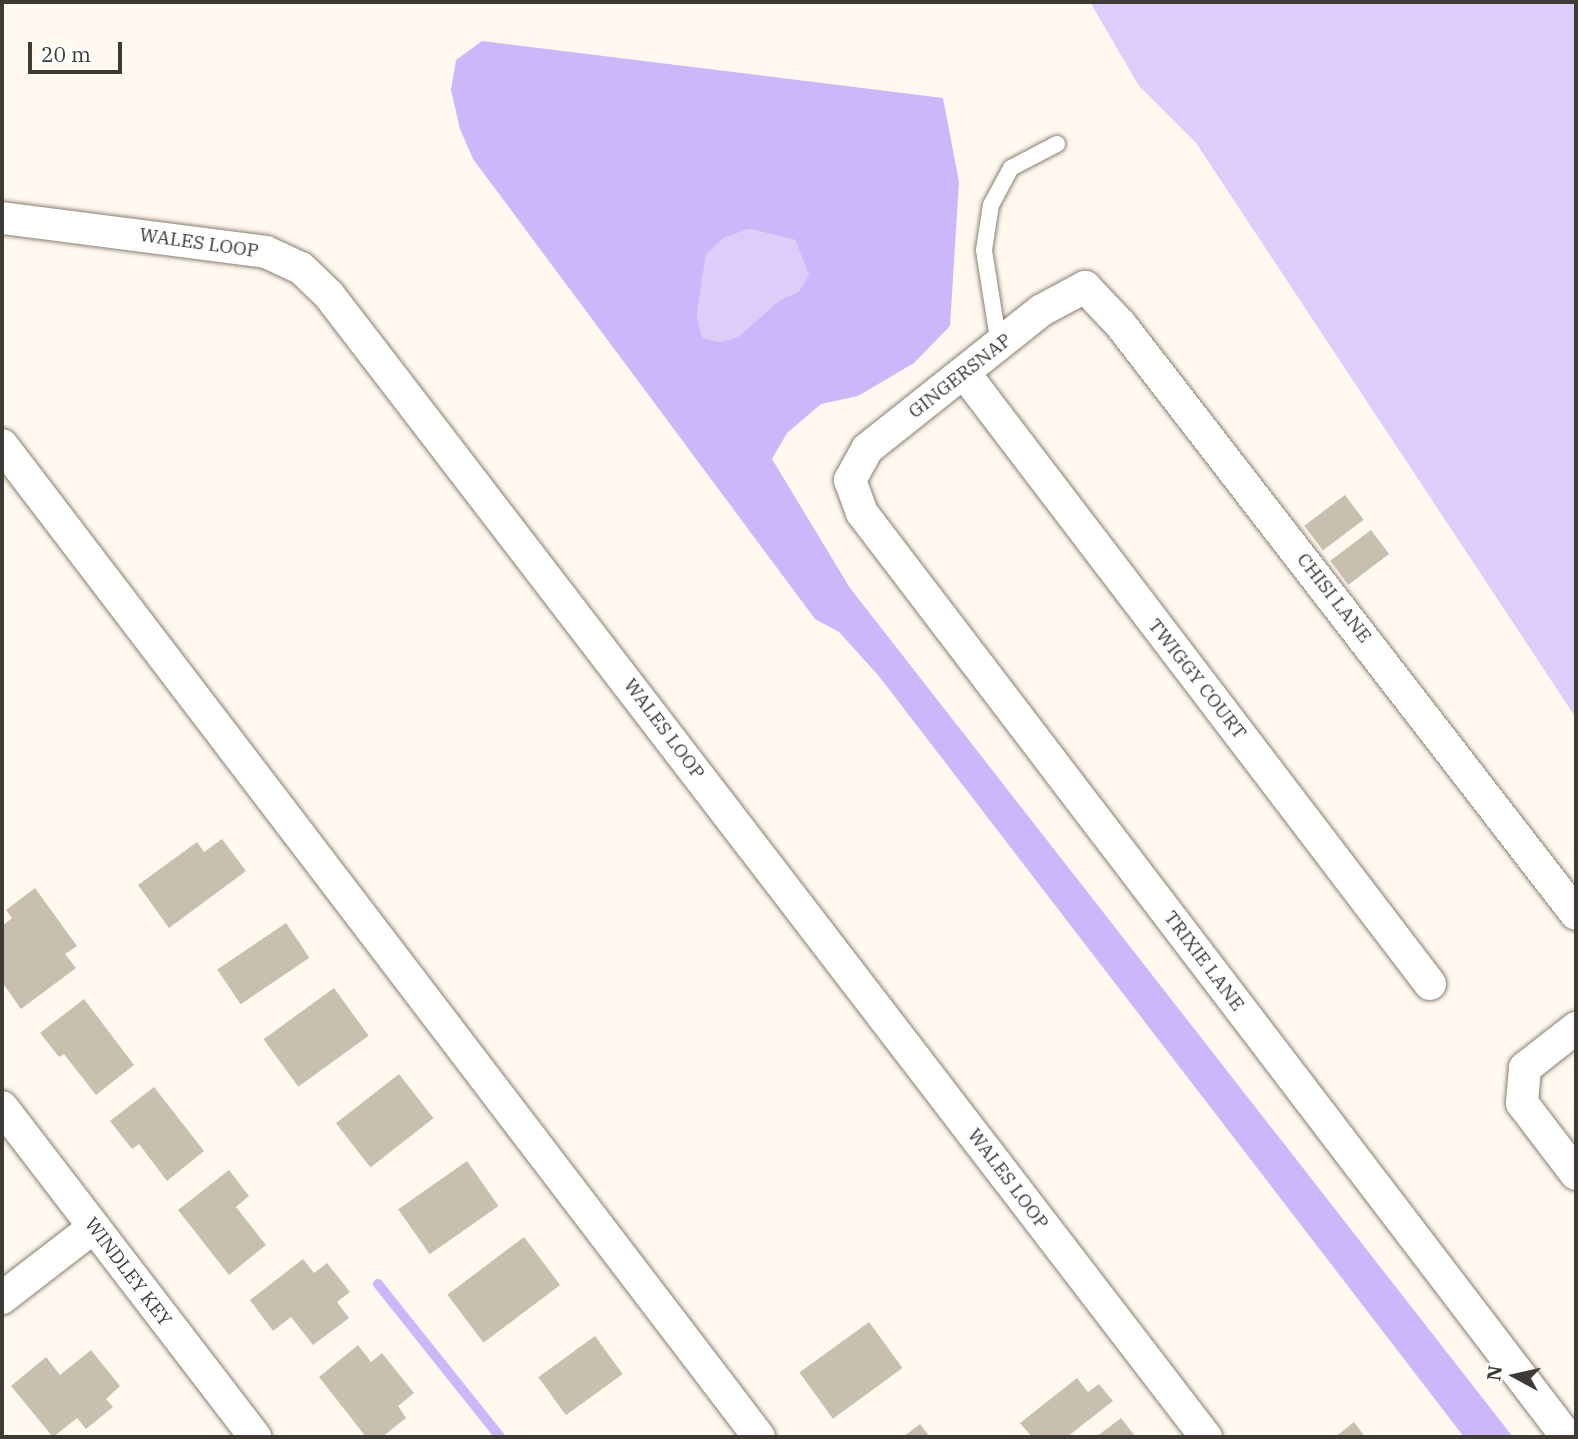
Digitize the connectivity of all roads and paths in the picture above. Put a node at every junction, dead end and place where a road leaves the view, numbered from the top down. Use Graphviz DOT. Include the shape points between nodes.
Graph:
graph roads {
  1 [pos="1057,144"];
  2 [pos="2,218"];
  3 [pos="1085,287"];
  4 [pos="999,345"];
  5 [pos="964,373"];
  6 [pos="2,446"];
  7 [pos="850,480"];
  8 [pos="1576,914"];
  9 [pos="1430,984"];
  10 [pos="1576,1028"];
  11 [pos="2,1107"];
  12 [pos="1576,1174"];
  13 [pos="94,1227"];
  14 [pos="2,1298"];
  15 [pos="255,1437"];
  16 [pos="759,1437"];
  17 [pos="1206,1437"];
  18 [pos="1567,1437"];
  1 -- 4 [label="lane" via="1011,168 991,205 984,250"];
  2 -- 17 [label="street, WALES LOOP" via="266,252 301,268 329,295"];
  3 -- 4 [label="street, GINGERSNAP" via="1042,310"];
  3 -- 8 [label="street, CHISI LANE" via="1130,335"];
  4 -- 5 [label="street, GINGERSNAP"];
  5 -- 7 [label="street, GINGERSNAP" via="867,449"];
  5 -- 9 [label="street, TWIGGY COURT"];
  6 -- 16 [label="street"];
  7 -- 18 [label="street, TRIXIE LANE" via="862,513 942,620"];
  10 -- 12 [label="street" via="1525,1068 1521,1103"];
  11 -- 13 [label="street, WINDLEY KEY"];
  13 -- 14 [label="street"];
  13 -- 15 [label="street, WINDLEY KEY"];
}
